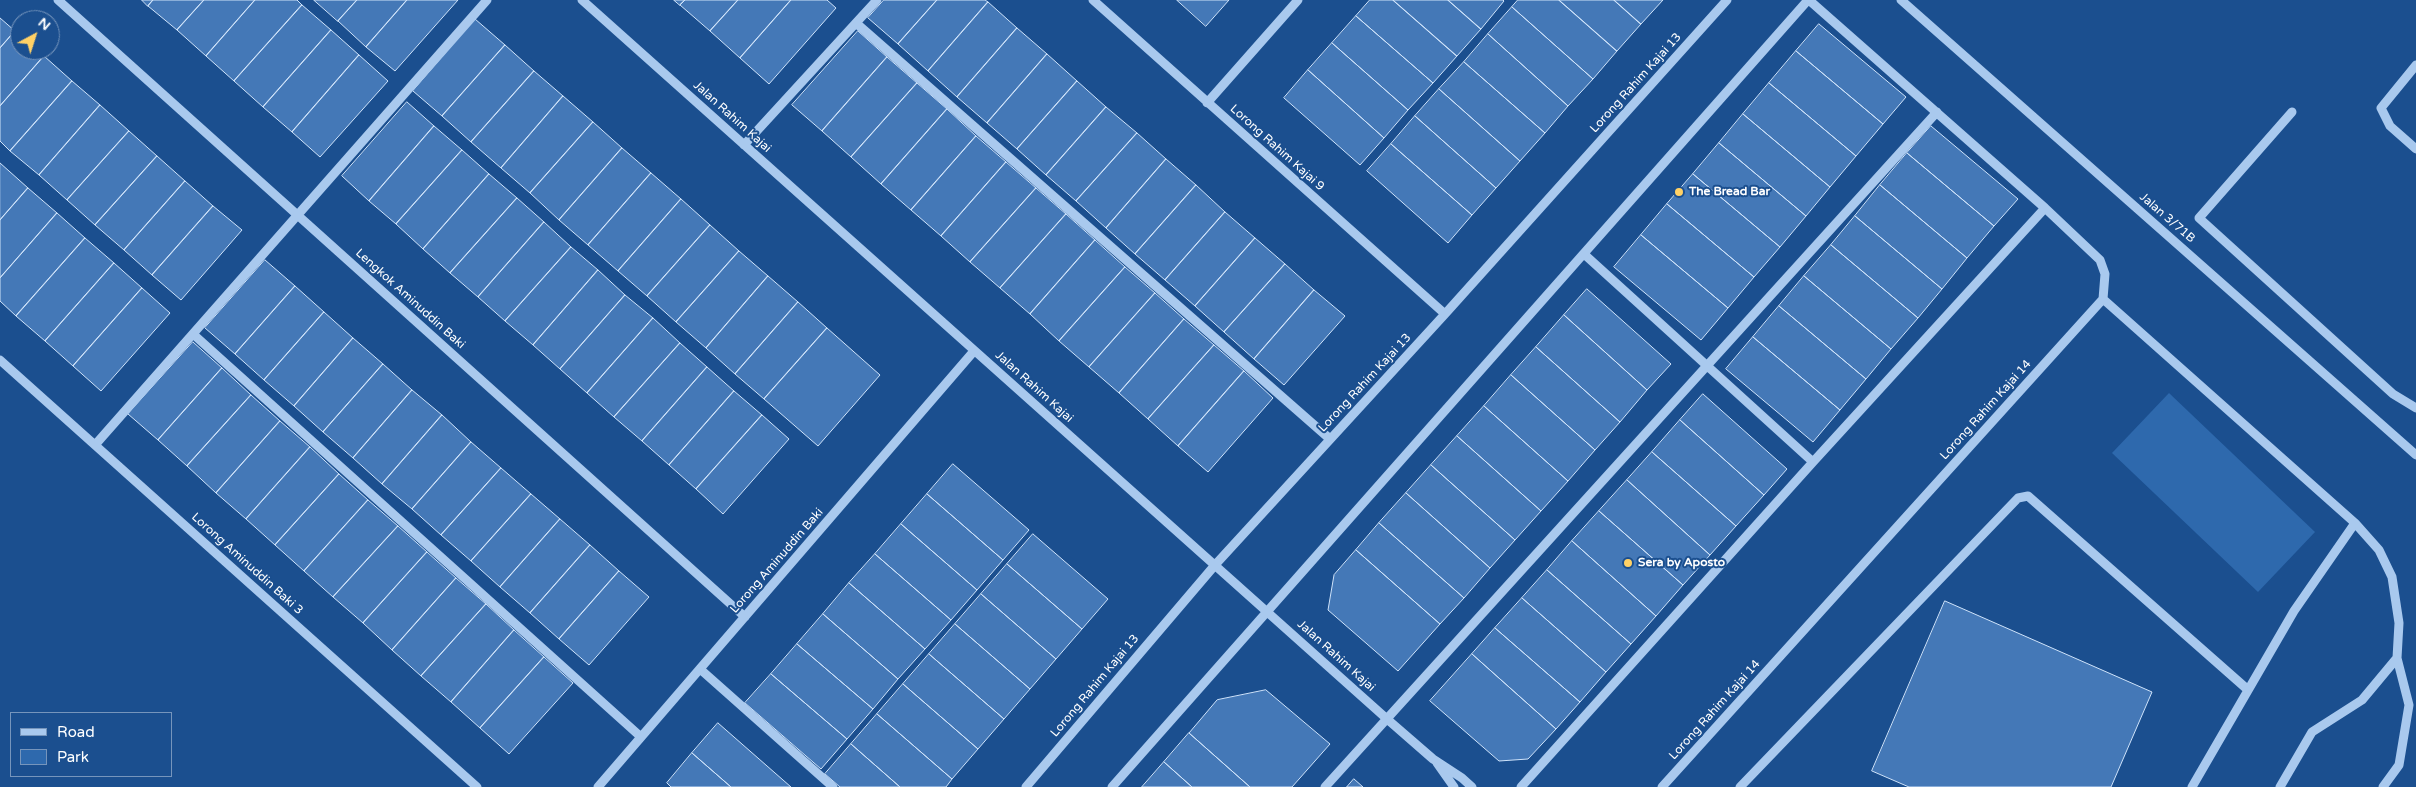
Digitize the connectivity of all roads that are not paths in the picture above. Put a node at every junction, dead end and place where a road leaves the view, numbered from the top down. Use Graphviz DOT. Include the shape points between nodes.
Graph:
graph roads {
  1 [pos="58,0"];
  2 [pos="487,0"];
  3 [pos="582,0"];
  4 [pos="877,0"];
  5 [pos="1093,0"];
  6 [pos="1298,0"];
  7 [pos="1727,0"];
  8 [pos="1809,0"];
  9 [pos="1900,0"];
  10 [pos="856,22"];
  11 [pos="2416,65"];
  12 [pos="1207,103"];
  13 [pos="1937,112"];
  14 [pos="2292,112"];
  15 [pos="744,145"];
  16 [pos="2416,149"];
  17 [pos="2045,208"];
  18 [pos="297,215"];
  19 [pos="1584,254"];
  20 [pos="2103,299"];
  21 [pos="1445,314"];
  22 [pos="193,334"];
  23 [pos="974,351"];
  24 [pos="0,360"];
  25 [pos="1707,366"];
  26 [pos="2416,408"];
  27 [pos="1330,439"];
  28 [pos="95,444"];
  29 [pos="2416,455"];
  30 [pos="1813,462"];
  31 [pos="2355,523"];
  32 [pos="1215,565"];
  33 [pos="1267,612"];
  34 [pos="745,617"];
  35 [pos="2396,658"];
  36 [pos="700,669"];
  37 [pos="2247,689"];
  38 [pos="2413,706"];
  39 [pos="1387,719"];
  40 [pos="641,737"];
  41 [pos="1433,759"];
  42 [pos="477,787"];
  43 [pos="598,787"];
  44 [pos="833,787"];
  45 [pos="1026,787"];
  46 [pos="1112,787"];
  47 [pos="1325,787"];
  48 [pos="1454,787"];
  49 [pos="1472,787"];
  50 [pos="1522,787"];
  51 [pos="1662,787"];
  52 [pos="1740,787"];
  53 [pos="2192,787"];
  54 [pos="2280,787"];
  55 [pos="2383,787"];
  1 -- 18 [label="street, Lengkok Aminuddin Baki"];
  2 -- 18 [label="street"];
  3 -- 15 [label="street, Jalan Rahim Kajai"];
  4 -- 10 [label="street"];
  5 -- 12 [label="street, Lorong Rahim Kajai 9"];
  6 -- 12 [label="street"];
  7 -- 21 [label="street, Lorong Rahim Kajai 13"];
  8 -- 13 [label="street"];
  8 -- 19 [label="street"];
  9 -- 29 [label="street, Jalan 3/71B"];
  10 -- 15 [label="street"];
  10 -- 27 [label="street"];
  11 -- 16 [label="street" via="2381,108 2390,126"];
  12 -- 21 [label="street, Lorong Rahim Kajai 9"];
  13 -- 17 [label="street"];
  13 -- 25 [label="street"];
  14 -- 26 [label="street" via="2199,218 2393,394"];
  15 -- 23 [label="street, Jalan Rahim Kajai"];
  17 -- 20 [label="street" via="2100,260 2105,274"];
  17 -- 30 [label="street"];
  18 -- 22 [label="street"];
  18 -- 34 [label="street, Lengkok Aminuddin Baki"];
  19 -- 25 [label="street"];
  19 -- 33 [label="street"];
  20 -- 31 [label="street"];
  20 -- 51 [label="street, Lorong Rahim Kajai 14"];
  21 -- 27 [label="street, Lorong Rahim Kajai 13"];
  22 -- 28 [label="street"];
  22 -- 40 [label="street"];
  23 -- 32 [label="street, Jalan Rahim Kajai"];
  23 -- 34 [label="street, Lorong Aminuddin Baki"];
  24 -- 28 [label="street, Lorong Aminuddin Baki 3"];
  25 -- 30 [label="street"];
  25 -- 39 [label="street"];
  27 -- 32 [label="street, Lorong Rahim Kajai 13"];
  28 -- 42 [label="street, Lorong Aminuddin Baki 3"];
  30 -- 50 [label="street"];
  31 -- 35 [label="street" via="2379,550 2392,577 2399,623"];
  31 -- 37 [label="street" via="2294,611"];
  32 -- 33 [label="street, Jalan Rahim Kajai"];
  32 -- 45 [label="street, Lorong Rahim Kajai 13"];
  33 -- 39 [label="street, Jalan Rahim Kajai"];
  33 -- 46 [label="street"];
  34 -- 36 [label="street, Lorong Aminuddin Baki"];
  35 -- 38 [label="street"];
  35 -- 54 [label="street" via="2362,700 2312,732"];
  36 -- 40 [label="street, Lorong Aminuddin Baki"];
  36 -- 44 [label="street"];
  37 -- 52 [label="street" via="2028,496 2018,498"];
  37 -- 53 [label="street"];
  38 -- 55 [label="street" via="2399,765"];
  39 -- 41 [label="street, Jalan Rahim Kajai"];
  39 -- 47 [label="street"];
  40 -- 43 [label="street, Lorong Aminuddin Baki"];
  41 -- 48 [label="street"];
  41 -- 49 [label="street, Jalan Rahim Kajai"];
}
